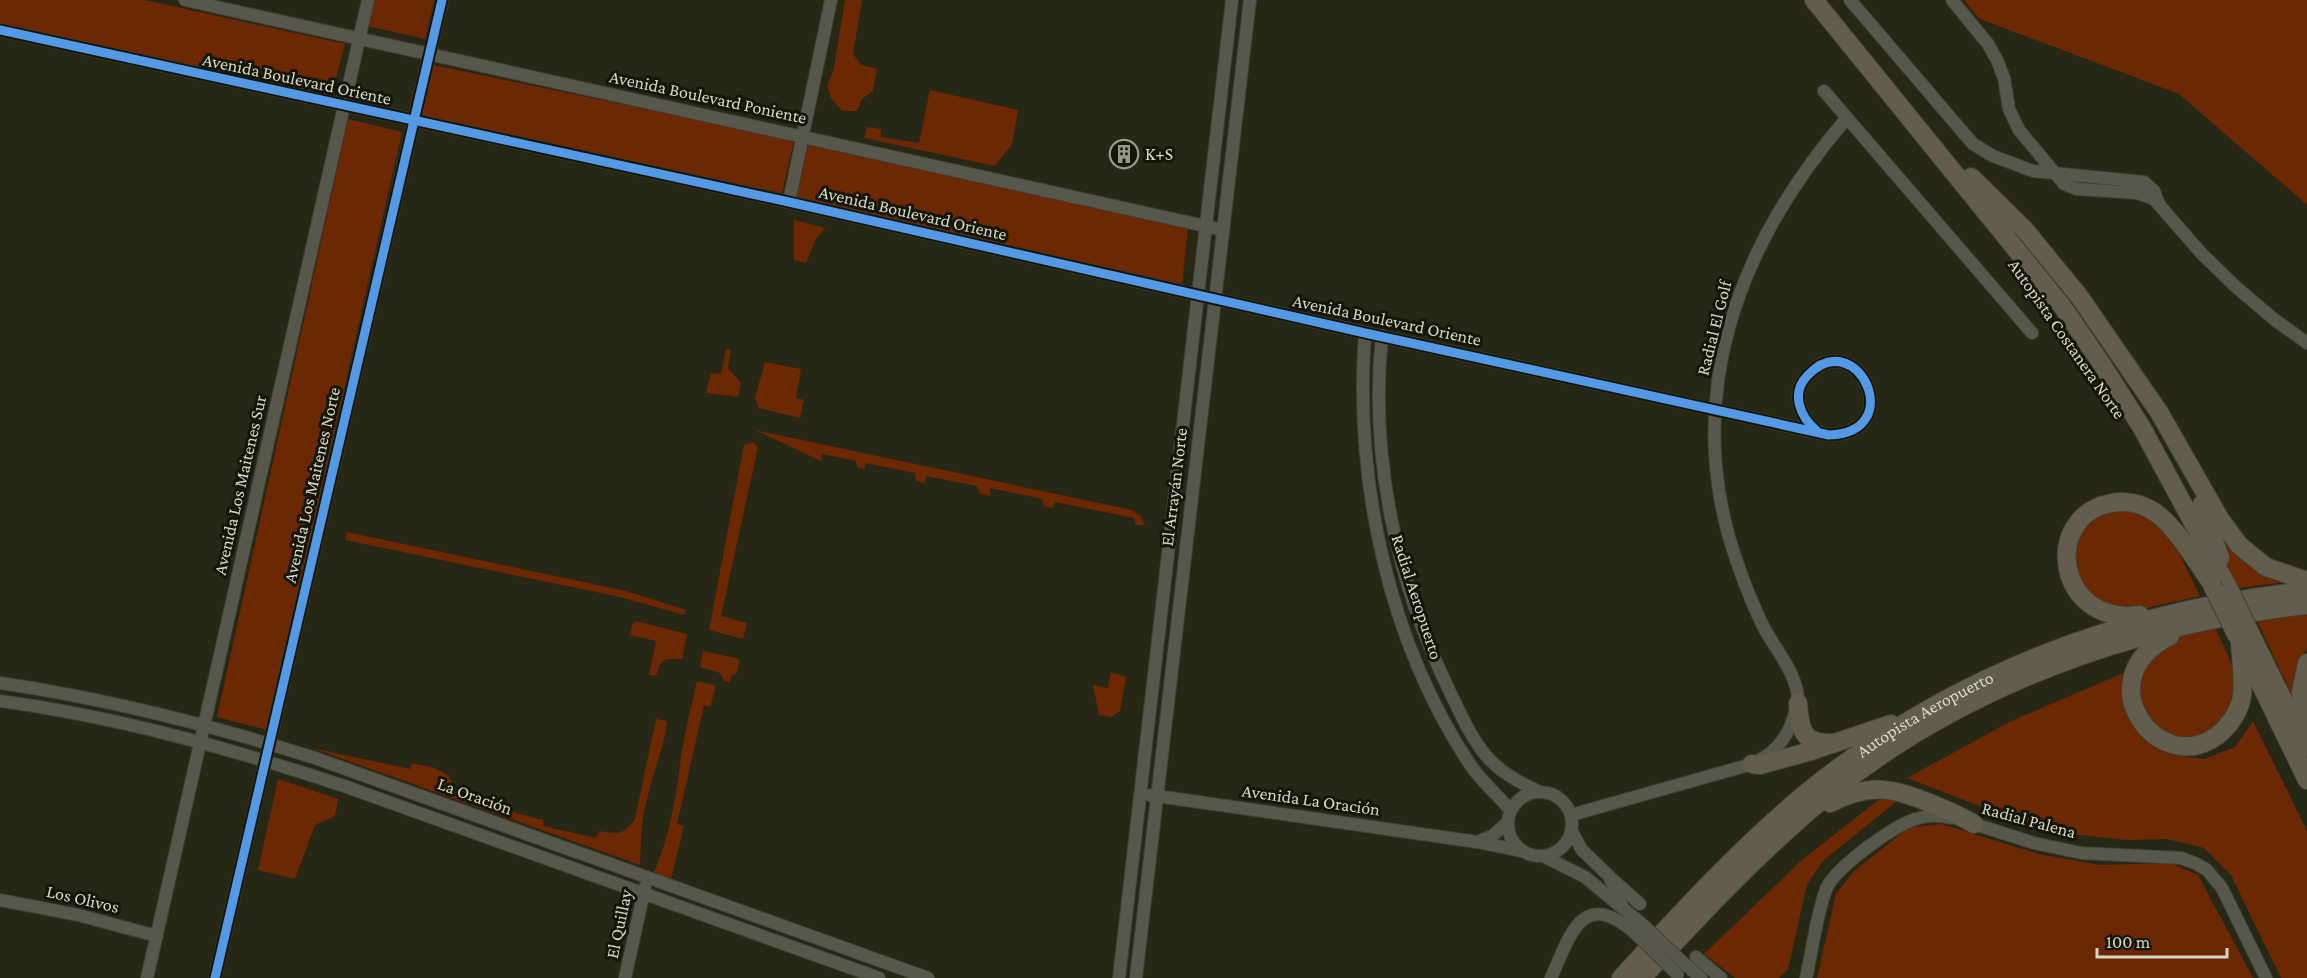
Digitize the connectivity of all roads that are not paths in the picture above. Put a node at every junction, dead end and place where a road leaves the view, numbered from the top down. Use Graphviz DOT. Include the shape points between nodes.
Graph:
graph roads {
  1 [pos="185,0"];
  2 [pos="368,0"];
  3 [pos="442,0"];
  4 [pos="831,0"];
  5 [pos="1232,0"];
  6 [pos="1250,0"];
  7 [pos="1799,0"];
  8 [pos="1814,0"];
  9 [pos="1850,0"];
  10 [pos="1952,0"];
  11 [pos="0,30"];
  12 [pos="359,38"];
  13 [pos="429,55"];
  14 [pos="1824,91"];
  15 [pos="344,107"];
  16 [pos="1846,119"];
  17 [pos="414,122"];
  18 [pos="802,136"];
  19 [pos="1925,136"];
  20 [pos="2055,173"];
  21 [pos="789,202"];
  22 [pos="1207,226"];
  23 [pos="1223,230"];
  24 [pos="1198,295"];
  25 [pos="1214,298"];
  26 [pos="1365,333"];
  27 [pos="2032,333"];
  28 [pos="1382,336"];
  29 [pos="2307,343"];
  30 [pos="2144,390"];
  31 [pos="1715,408"];
  32 [pos="1817,431"];
  33 [pos="2307,581"];
  34 [pos="2211,583"];
  35 [pos="2230,591"];
  36 [pos="2307,591"];
  37 [pos="2307,605"];
  38 [pos="2183,611"];
  39 [pos="2199,623"];
  40 [pos="2243,638"];
  41 [pos="2307,663"];
  42 [pos="0,683"];
  43 [pos="0,701"];
  44 [pos="1798,703"];
  45 [pos="1929,708"];
  46 [pos="205,724"];
  47 [pos="201,742"];
  48 [pos="1831,743"];
  49 [pos="270,744"];
  50 [pos="2307,748"];
  51 [pos="265,760"];
  52 [pos="1752,764"];
  53 [pos="2307,780"];
  54 [pos="1538,791"];
  55 [pos="1140,794"];
  56 [pos="1157,796"];
  57 [pos="1571,815"];
  58 [pos="1804,815"];
  59 [pos="1509,817"];
  60 [pos="1974,824"];
  61 [pos="1572,830"];
  62 [pos="1477,842"];
  63 [pos="1522,851"];
  64 [pos="1543,856"];
  65 [pos="1609,876"];
  66 [pos="647,877"];
  67 [pos="643,894"];
  68 [pos="0,900"];
  69 [pos="1640,904"];
  70 [pos="1631,915"];
  71 [pos="1640,930"];
  72 [pos="157,936"];
  73 [pos="1685,969"];
  74 [pos="1805,976"];
  75 [pos="147,978"];
  76 [pos="215,978"];
  77 [pos="625,978"];
  78 [pos="879,978"];
  79 [pos="928,978"];
  80 [pos="1119,978"];
  81 [pos="1136,978"];
  82 [pos="1551,978"];
  83 [pos="1621,978"];
  84 [pos="1642,978"];
  85 [pos="1701,978"];
  86 [pos="1721,978"];
  87 [pos="2266,978"];
  1 -- 12 [label="street, Avenida Boulevard Poniente"];
  2 -- 12 [label="street, Avenida Los Maitenes Sur"];
  3 -- 13 [label="street, Avenida Los Maitenes Norte"];
  4 -- 18 [label="street"];
  5 -- 22 [label="street, El Arrayán Norte"];
  6 -- 23 [label="street, El Arrayán Norte"];
  7 -- 34 [label="highway, Autopista Costanera Norte" via="2073,341 2127,424"];
  8 -- 19 [label="highway, Autopista Costanera Norte"];
  9 -- 20 [label="street" via="1973,144 2016,166"];
  10 -- 20 [label="street" via="1997,60 2008,109 2019,130"];
  11 -- 15 [label="street, Avenida Boulevard Oriente"];
  12 -- 13 [label="street, Avenida Boulevard Poniente"];
  12 -- 15 [label="street, Avenida Los Maitenes Sur"];
  13 -- 17 [label="street, Avenida Los Maitenes Norte"];
  13 -- 18 [label="street, Avenida Boulevard Poniente"];
  14 -- 16 [label="street"];
  15 -- 17 [label="street, Avenida Boulevard Oriente"];
  15 -- 46 [label="street, Avenida Los Maitenes Sur"];
  16 -- 27 [label="street"];
  16 -- 31 [label="street, Radial El Golf" via="1789,193 1754,258 1724,345"];
  17 -- 21 [label="street, Avenida Boulevard Oriente"];
  17 -- 49 [label="street, Avenida Los Maitenes Norte"];
  18 -- 21 [label="street"];
  18 -- 22 [label="street, Avenida Boulevard Poniente"];
  19 -- 30 [label="highway" via="2009,214 2056,265"];
  19 -- 35 [label="highway, Autopista Costanera Norte" via="2038,274 2101,363 2142,428"];
  20 -- 29 [label="street" via="2074,189 2137,193 2154,199 2228,280"];
  21 -- 24 [label="street, Avenida Boulevard Oriente"];
  22 -- 23 [label="street, Avenida Boulevard Poniente"];
  22 -- 24 [label="street, El Arrayán Norte"];
  23 -- 25 [label="street, El Arrayán Norte"];
  24 -- 25 [label="street, Avenida Boulevard Oriente"];
  24 -- 55 [label="street, El Arrayán Norte"];
  25 -- 26 [label="street, Avenida Boulevard Oriente"];
  25 -- 56 [label="street, El Arrayán Norte"];
  26 -- 28 [label="street, Avenida Boulevard Oriente"];
  26 -- 59 [label="street, Radial Aeropuerto" via="1366,457 1389,582 1412,648 1446,721 1472,767"];
  28 -- 31 [label="street, Avenida Boulevard Oriente"];
  28 -- 54 [label="street, Radial Aeropuerto" via="1380,407 1384,466 1396,541 1420,621 1446,684 1478,745 1502,771"];
  30 -- 33 [label="highway" via="2239,545 2266,567"];
  30 -- 35 [label="highway" via="2205,510"];
  31 -- 32 [label="street, Avenida Boulevard Oriente"];
  31 -- 44 [label="street, Radial El Golf" via="1718,481 1730,541 1753,604 1793,678"];
  32 -- 32 [label="street" via="1829,435 1847,432 1862,423 1868,412 1870,389 1865,378 1847,364 1835,362 1813,369 1800,389 1801,413"];
  34 -- 38 [label="highway" via="2175,532 2143,506 2109,503 2079,522 2066,560 2071,581 2085,602 2100,611 2123,616"];
  34 -- 40 [label="highway, Autopista Costanera Norte, bridge"];
  35 -- 40 [label="highway, Autopista Costanera Norte, bridge"];
  36 -- 38 [label="highway, Autopista Aeropuerto"];
  37 -- 39 [label="highway, Autopista Aeropuerto"];
  38 -- 45 [label="highway, Autopista Aeropuerto" via="2102,632 2042,654"];
  39 -- 40 [label="highway" via="2154,644 2135,668 2131,687 2135,711 2159,739 2176,744 2200,743 2228,727 2242,692"];
  39 -- 58 [label="highway, Autopista Aeropuerto" via="2109,646 1991,694 1893,749"];
  40 -- 50 [label="highway, Autopista Costanera Norte"];
  40 -- 53 [label="highway, Autopista Costanera Norte"];
  41 -- 50 [label="highway" via="2301,702"];
  42 -- 46 [label="street, La Oración"];
  43 -- 47 [label="street, La Oración" via="94,717"];
  44 -- 48 [label="highway" via="1804,733 1813,740"];
  44 -- 52 [label="street" via="1784,739"];
  45 -- 48 [label="highway"];
  45 -- 83 [label="highway, Autopista Aeropuerto" via="1851,759 1792,805 1728,864"];
  46 -- 47 [label="street, Avenida Los Maitenes Sur"];
  46 -- 49 [label="street, La Oración"];
  47 -- 51 [label="street, La Oración"];
  47 -- 72 [label="street, Avenida Los Maitenes Sur"];
  48 -- 52 [label="highway" via="1760,765"];
  49 -- 51 [label="street, Avenida Los Maitenes Norte"];
  49 -- 66 [label="street, La Oración"];
  51 -- 67 [label="street, La Oración"];
  51 -- 76 [label="street, Avenida Los Maitenes Norte"];
  52 -- 57 [label="street"];
  54 -- 57 [label="street" via="1558,797"];
  54 -- 59 [label="street" via="1522,797"];
  55 -- 56 [label="street, Avenida La Oración"];
  55 -- 80 [label="street, El Arrayán Norte"];
  56 -- 62 [label="street, Avenida La Oración"];
  56 -- 81 [label="street, El Arrayán Norte"];
  57 -- 61 [label="street"];
  58 -- 60 [label="highway" via="1855,792 1876,788 1906,793"];
  58 -- 84 [label="highway, Autopista Aeropuerto" via="1737,877"];
  59 -- 62 [label="street" via="1495,833"];
  59 -- 63 [label="street" via="1511,840"];
  60 -- 74 [label="street, Radial Palena" via="1944,816 1915,819 1841,869 1824,896"];
  60 -- 87 [label="street, Radial Palena" via="2064,850 2098,855 2174,856 2195,863 2222,888"];
  61 -- 64 [label="street" via="1563,846"];
  61 -- 65 [label="street" via="1582,850"];
  62 -- 63 [label="street, Avenida La Oración"];
  63 -- 64 [label="street"];
  64 -- 70 [label="street" via="1585,877"];
  65 -- 69 [label="street"];
  65 -- 70 [label="street"];
  66 -- 67 [label="street, El Quillay"];
  66 -- 79 [label="street, La Oración"];
  67 -- 77 [label="street, El Quillay"];
  67 -- 78 [label="street, La Oración"];
  68 -- 72 [label="street, Los Olivos"];
  70 -- 71 [label="street"];
  71 -- 73 [label="street, bridge"];
  71 -- 82 [label="street" via="1612,917 1597,915 1586,919 1570,933"];
  72 -- 75 [label="street, Avenida Los Maitenes Sur"];
  73 -- 85 [label="street"];
  73 -- 86 [label="street"];
}
